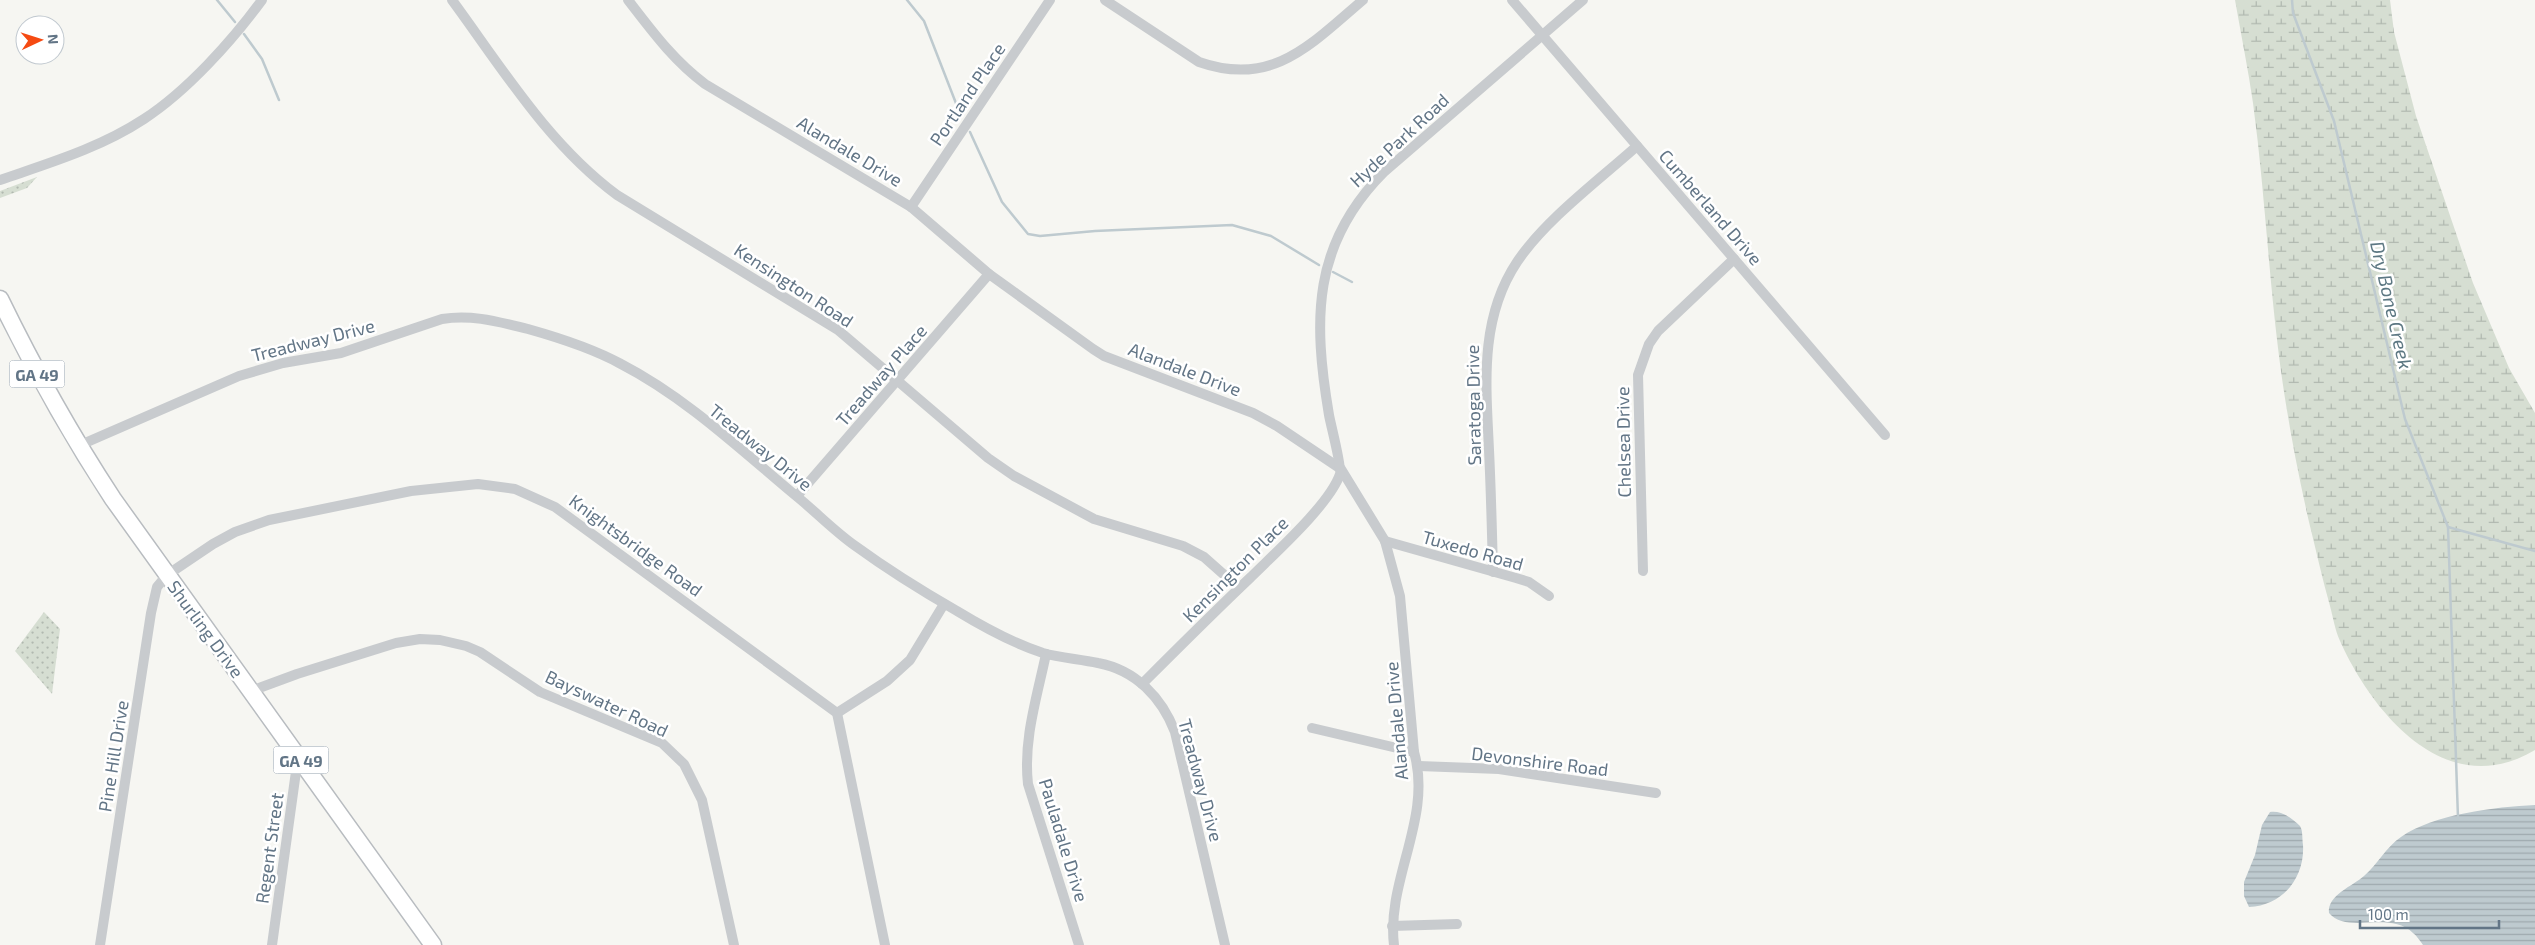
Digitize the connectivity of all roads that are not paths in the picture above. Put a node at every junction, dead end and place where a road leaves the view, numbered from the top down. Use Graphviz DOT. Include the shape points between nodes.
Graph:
graph roads {
  1 [pos="262,0"];
  2 [pos="452,0"];
  3 [pos="628,0"];
  4 [pos="1050,0"];
  5 [pos="1106,0"];
  6 [pos="1363,0"];
  7 [pos="1512,0"];
  8 [pos="1583,0"];
  9 [pos="1543,36"];
  10 [pos="1637,146"];
  11 [pos="0,180"];
  12 [pos="911,207"];
  13 [pos="1734,259"];
  14 [pos="990,274"];
  15 [pos="0,299"];
  16 [pos="896,381"];
  17 [pos="1885,435"];
  18 [pos="78,446"];
  19 [pos="1341,469"];
  20 [pos="797,496"];
  21 [pos="1385,541"];
  22 [pos="1643,571"];
  23 [pos="1494,572"];
  24 [pos="167,575"];
  25 [pos="1239,588"];
  26 [pos="1549,596"];
  27 [pos="944,604"];
  28 [pos="1046,654"];
  29 [pos="1142,684"];
  30 [pos="251,690"];
  31 [pos="837,713"];
  32 [pos="1312,728"];
  33 [pos="1414,752"];
  34 [pos="298,756"];
  35 [pos="1419,766"];
  36 [pos="1656,793"];
  37 [pos="1457,924"];
  38 [pos="1392,926"];
  39 [pos="100,945"];
  40 [pos="272,945"];
  41 [pos="434,945"];
  42 [pos="734,945"];
  43 [pos="885,945"];
  44 [pos="1079,945"];
  45 [pos="1225,945"];
  46 [pos="1394,945"];
  1 -- 11 [label="street" via="197,74 144,119 91,147"];
  2 -- 16 [label="street, Kensington Road" via="546,127 594,178 838,330"];
  3 -- 12 [label="street, Alandale Drive" via="666,50 704,84"];
  4 -- 12 [label="street, Portland Place"];
  5 -- 6 [label="street" via="1199,62 1244,70 1293,58"];
  7 -- 9 [label="street, Cumberland Drive"];
  8 -- 9 [label="street, Hyde Park Road"];
  9 -- 10 [label="street, Cumberland Drive"];
  9 -- 19 [label="street, Hyde Park Road" via="1366,189 1338,234 1323,278 1321,324 1328,406"];
  10 -- 13 [label="street, Cumberland Drive"];
  10 -- 23 [label="street, Saratoga Drive" via="1529,246 1502,289 1492,318 1486,360"];
  12 -- 14 [label="street, Alandale Drive"];
  13 -- 17 [label="street, Cumberland Drive"];
  13 -- 22 [label="street, Chelsea Drive" via="1658,331 1649,344 1638,375"];
  14 -- 16 [label="street, Treadway Place"];
  14 -- 19 [label="street, Alandale Drive" via="1104,356 1253,413"];
  15 -- 18 [label="main road, Shurling Drive / GA 49"];
  16 -- 20 [label="street, Treadway Place"];
  16 -- 25 [label="street, Kensington Road" via="1014,476 1094,520 1183,546 1204,557"];
  18 -- 20 [label="street, Treadway Drive" via="213,386 263,368 341,353 442,318 473,317 545,334 623,364 660,387"];
  18 -- 24 [label="main road, Shurling Drive / GA 49"];
  19 -- 21 [label="street, Alandale Drive"];
  19 -- 25 [label="street, Kensington Place" via="1334,487 1321,504"];
  20 -- 27 [label="street, Treadway Drive" via="854,545"];
  21 -- 23 [label="street, Tuxedo Road"];
  21 -- 33 [label="street, Alandale Drive" via="1404,621"];
  23 -- 26 [label="street, Tuxedo Road" via="1529,582"];
  24 -- 30 [label="main road, Shurling Drive / GA 49"];
  24 -- 31 [label="street, Knightsbridge Road" via="234,532 269,520 441,486 478,484 508,488 555,507"];
  24 -- 39 [label="street, Pine Hill Drive" via="157,588 151,613"];
  25 -- 29 [label="street, Kensington Place"];
  27 -- 28 [label="street, Treadway Drive" via="996,634"];
  27 -- 31 [label="street" via="910,660 887,681"];
  28 -- 29 [label="street, Treadway Drive" via="1102,663 1119,669"];
  28 -- 44 [label="street, Pauladale Drive" via="1029,736 1028,784"];
  29 -- 45 [label="street, Treadway Drive" via="1163,706 1176,732"];
  30 -- 34 [label="main road, Shurling Drive / GA 49"];
  30 -- 42 [label="street, Bayswater Road" via="396,643 440,640 473,649 540,692 662,743 684,764 702,800"];
  31 -- 43 [label="street"];
  32 -- 33 [label="street"];
  33 -- 35 [label="street, Alandale Drive"];
  34 -- 40 [label="street, Regent Street"];
  34 -- 41 [label="main road, Shurling Drive / GA 49"];
  35 -- 36 [label="street, Devonshire Road" via="1499,769"];
  35 -- 38 [label="street, Alandale Drive" via="1416,817"];
  37 -- 38 [label="street"];
  38 -- 46 [label="street, Alandale Drive"];
}
